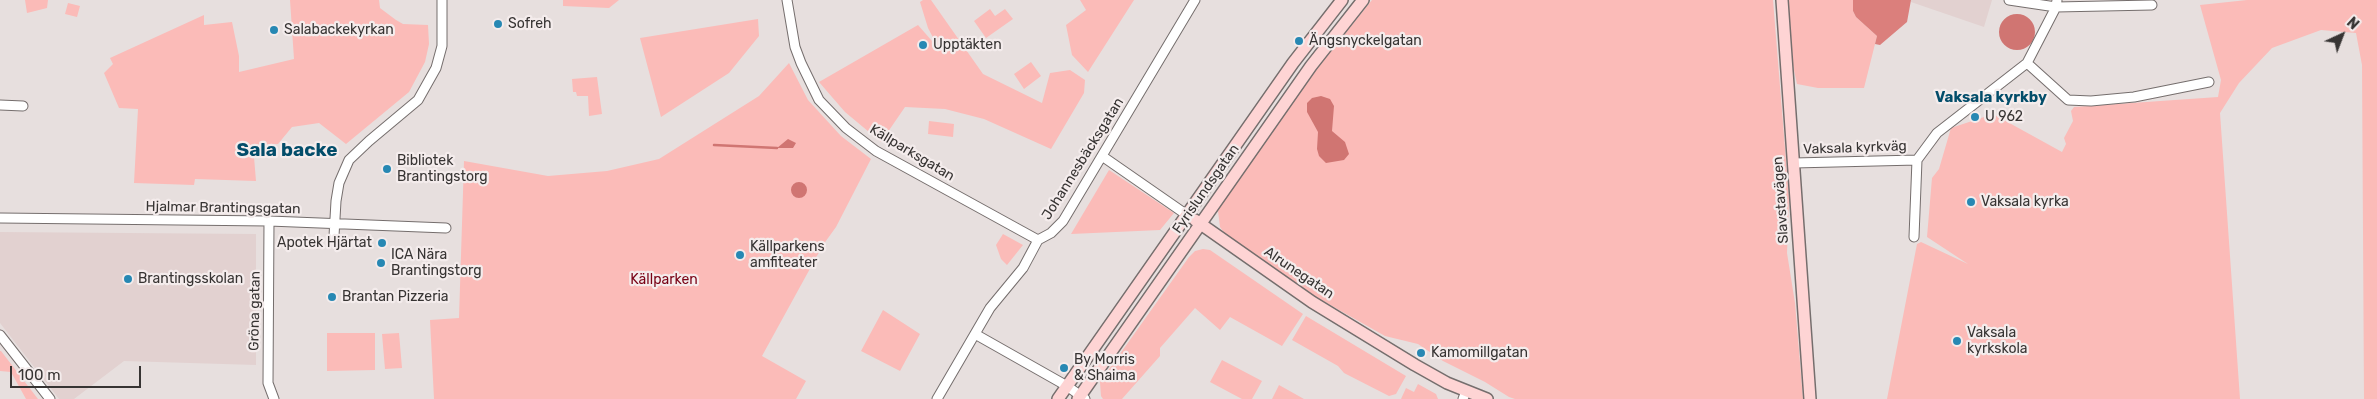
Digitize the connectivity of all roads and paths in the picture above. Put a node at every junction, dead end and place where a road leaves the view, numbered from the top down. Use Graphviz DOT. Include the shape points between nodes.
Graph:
graph roads {
  1 [pos="442,0"];
  2 [pos="786,0"];
  3 [pos="1195,0"];
  4 [pos="1342,0"];
  5 [pos="1363,0"];
  6 [pos="1782,0"];
  7 [pos="2009,0"];
  8 [pos="2095,3"];
  9 [pos="2057,4"];
  10 [pos="2152,5"];
  11 [pos="2027,63"];
  12 [pos="2209,82"];
  13 [pos="0,105"];
  14 [pos="24,106"];
  15 [pos="1102,156"];
  16 [pos="1917,160"];
  17 [pos="1794,163"];
  18 [pos="1187,215"];
  19 [pos="0,218"];
  20 [pos="269,221"];
  21 [pos="1200,224"];
  22 [pos="335,225"];
  23 [pos="446,228"];
  24 [pos="334,236"];
  25 [pos="1914,237"];
  26 [pos="1038,240"];
  27 [pos="975,334"];
  28 [pos="0,335"];
  29 [pos="1067,386"];
  30 [pos="1464,395"];
  31 [pos="1081,398"];
  32 [pos="50,399"];
  33 [pos="274,399"];
  34 [pos="937,399"];
  35 [pos="1058,399"];
  36 [pos="1487,399"];
  37 [pos="1810,399"];
  1 -- 22 [label="street" via="442,46 436,68 418,100 349,160 339,183"];
  2 -- 26 [label="street, Källparksgatan" via="795,47 805,71 820,100 846,128 876,151"];
  3 -- 15 [label="street, Johannesbäcksgatan"];
  4 -- 18 [label="main road, Fyrislundsgatan" via="1293,63"];
  5 -- 21 [label="main road, Fyrislundsgatan" via="1311,66"];
  6 -- 17 [label="main road, Slavstavägen"];
  7 -- 9 [label="street"];
  8 -- 9 [label="street"];
  8 -- 10 [label="street"];
  9 -- 11 [label="street, Vaksala kyrkväg"];
  11 -- 12 [label="street" via="2068,100 2091,102 2134,97"];
  11 -- 16 [label="street, Vaksala kyrkväg" via="1937,133"];
  13 -- 14 [label="street"];
  15 -- 18 [label="street, Alrunegatan"];
  15 -- 26 [label="street, Johannesbäcksgatan" via="1063,221"];
  16 -- 17 [label="street, Vaksala kyrkväg"];
  16 -- 25 [label="street, Vaksala kyrkväg"];
  17 -- 37 [label="main road, Slavstavägen"];
  18 -- 21 [label="main road, Alrunegatan"];
  18 -- 29 [label="main road, Fyrislundsgatan"];
  19 -- 20 [label="street, Hjalmar Brantingsgatan"];
  20 -- 22 [label="street, Hjalmar Brantingsgatan"];
  20 -- 33 [label="street, Gröna gatan" via="268,383"];
  21 -- 30 [label="main road, Alrunegatan" via="1312,302"];
  21 -- 31 [label="main road, Fyrislundsgatan"];
  22 -- 23 [label="street, Hjalmar Brantingsgatan"];
  22 -- 24 [label="street"];
  26 -- 27 [label="street, Johannesbäcksgatan" via="1023,268 995,301"];
  27 -- 29 [label="street"];
  27 -- 34 [label="street, Johannesbäcksgatan"];
  28 -- 32 [label="street"];
  29 -- 31 [label="street"];
  29 -- 35 [label="main road, Fyrislundsgatan"];
  30 -- 36 [label="main road, Alrunegatan"];
}
